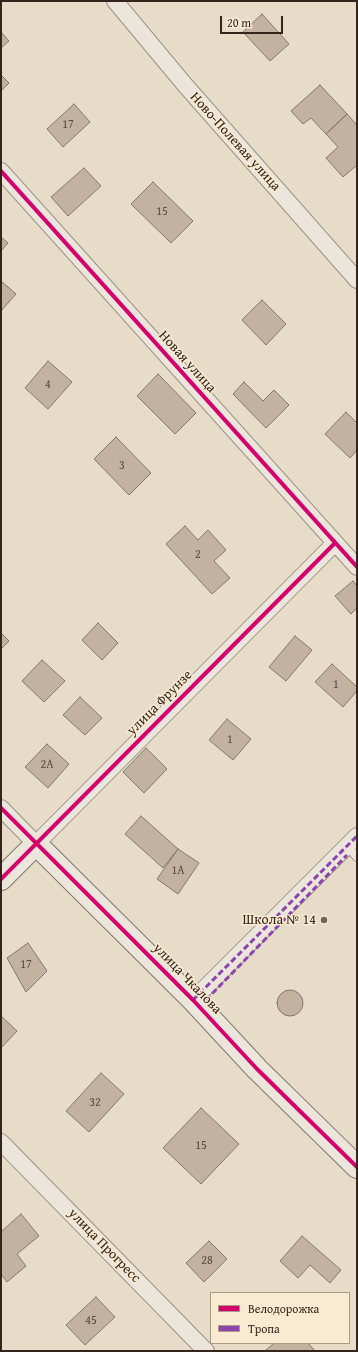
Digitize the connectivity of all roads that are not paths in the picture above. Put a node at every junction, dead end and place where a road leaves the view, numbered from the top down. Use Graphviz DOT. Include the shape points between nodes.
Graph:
graph roads {
  1 [pos="115,1"];
  2 [pos="1,171"];
  3 [pos="357,280"];
  4 [pos="335,543"];
  5 [pos="357,566"];
  6 [pos="1,808"];
  7 [pos="36,844"];
  8 [pos="354,846"];
  9 [pos="1,879"];
  10 [pos="193,1000"];
  11 [pos="1,1142"];
  12 [pos="357,1167"];
  13 [pos="206,1351"];
  1 -- 3 [label="street, Ново-Полевая улица" via="185,85"];
  2 -- 4 [label="street, Новая улица"];
  4 -- 5 [label="street, Новая улица"];
  4 -- 7 [label="street, улица Фрунзе"];
  6 -- 7 [label="street, улица Чкалова"];
  7 -- 9 [label="street, улица Фрунзе"];
  7 -- 10 [label="street, улица Чкалова"];
  8 -- 10 [label="street"];
  10 -- 12 [label="street, улица Чкалова" via="257,1069"];
  11 -- 13 [label="street, улица Прогресс"];
}
